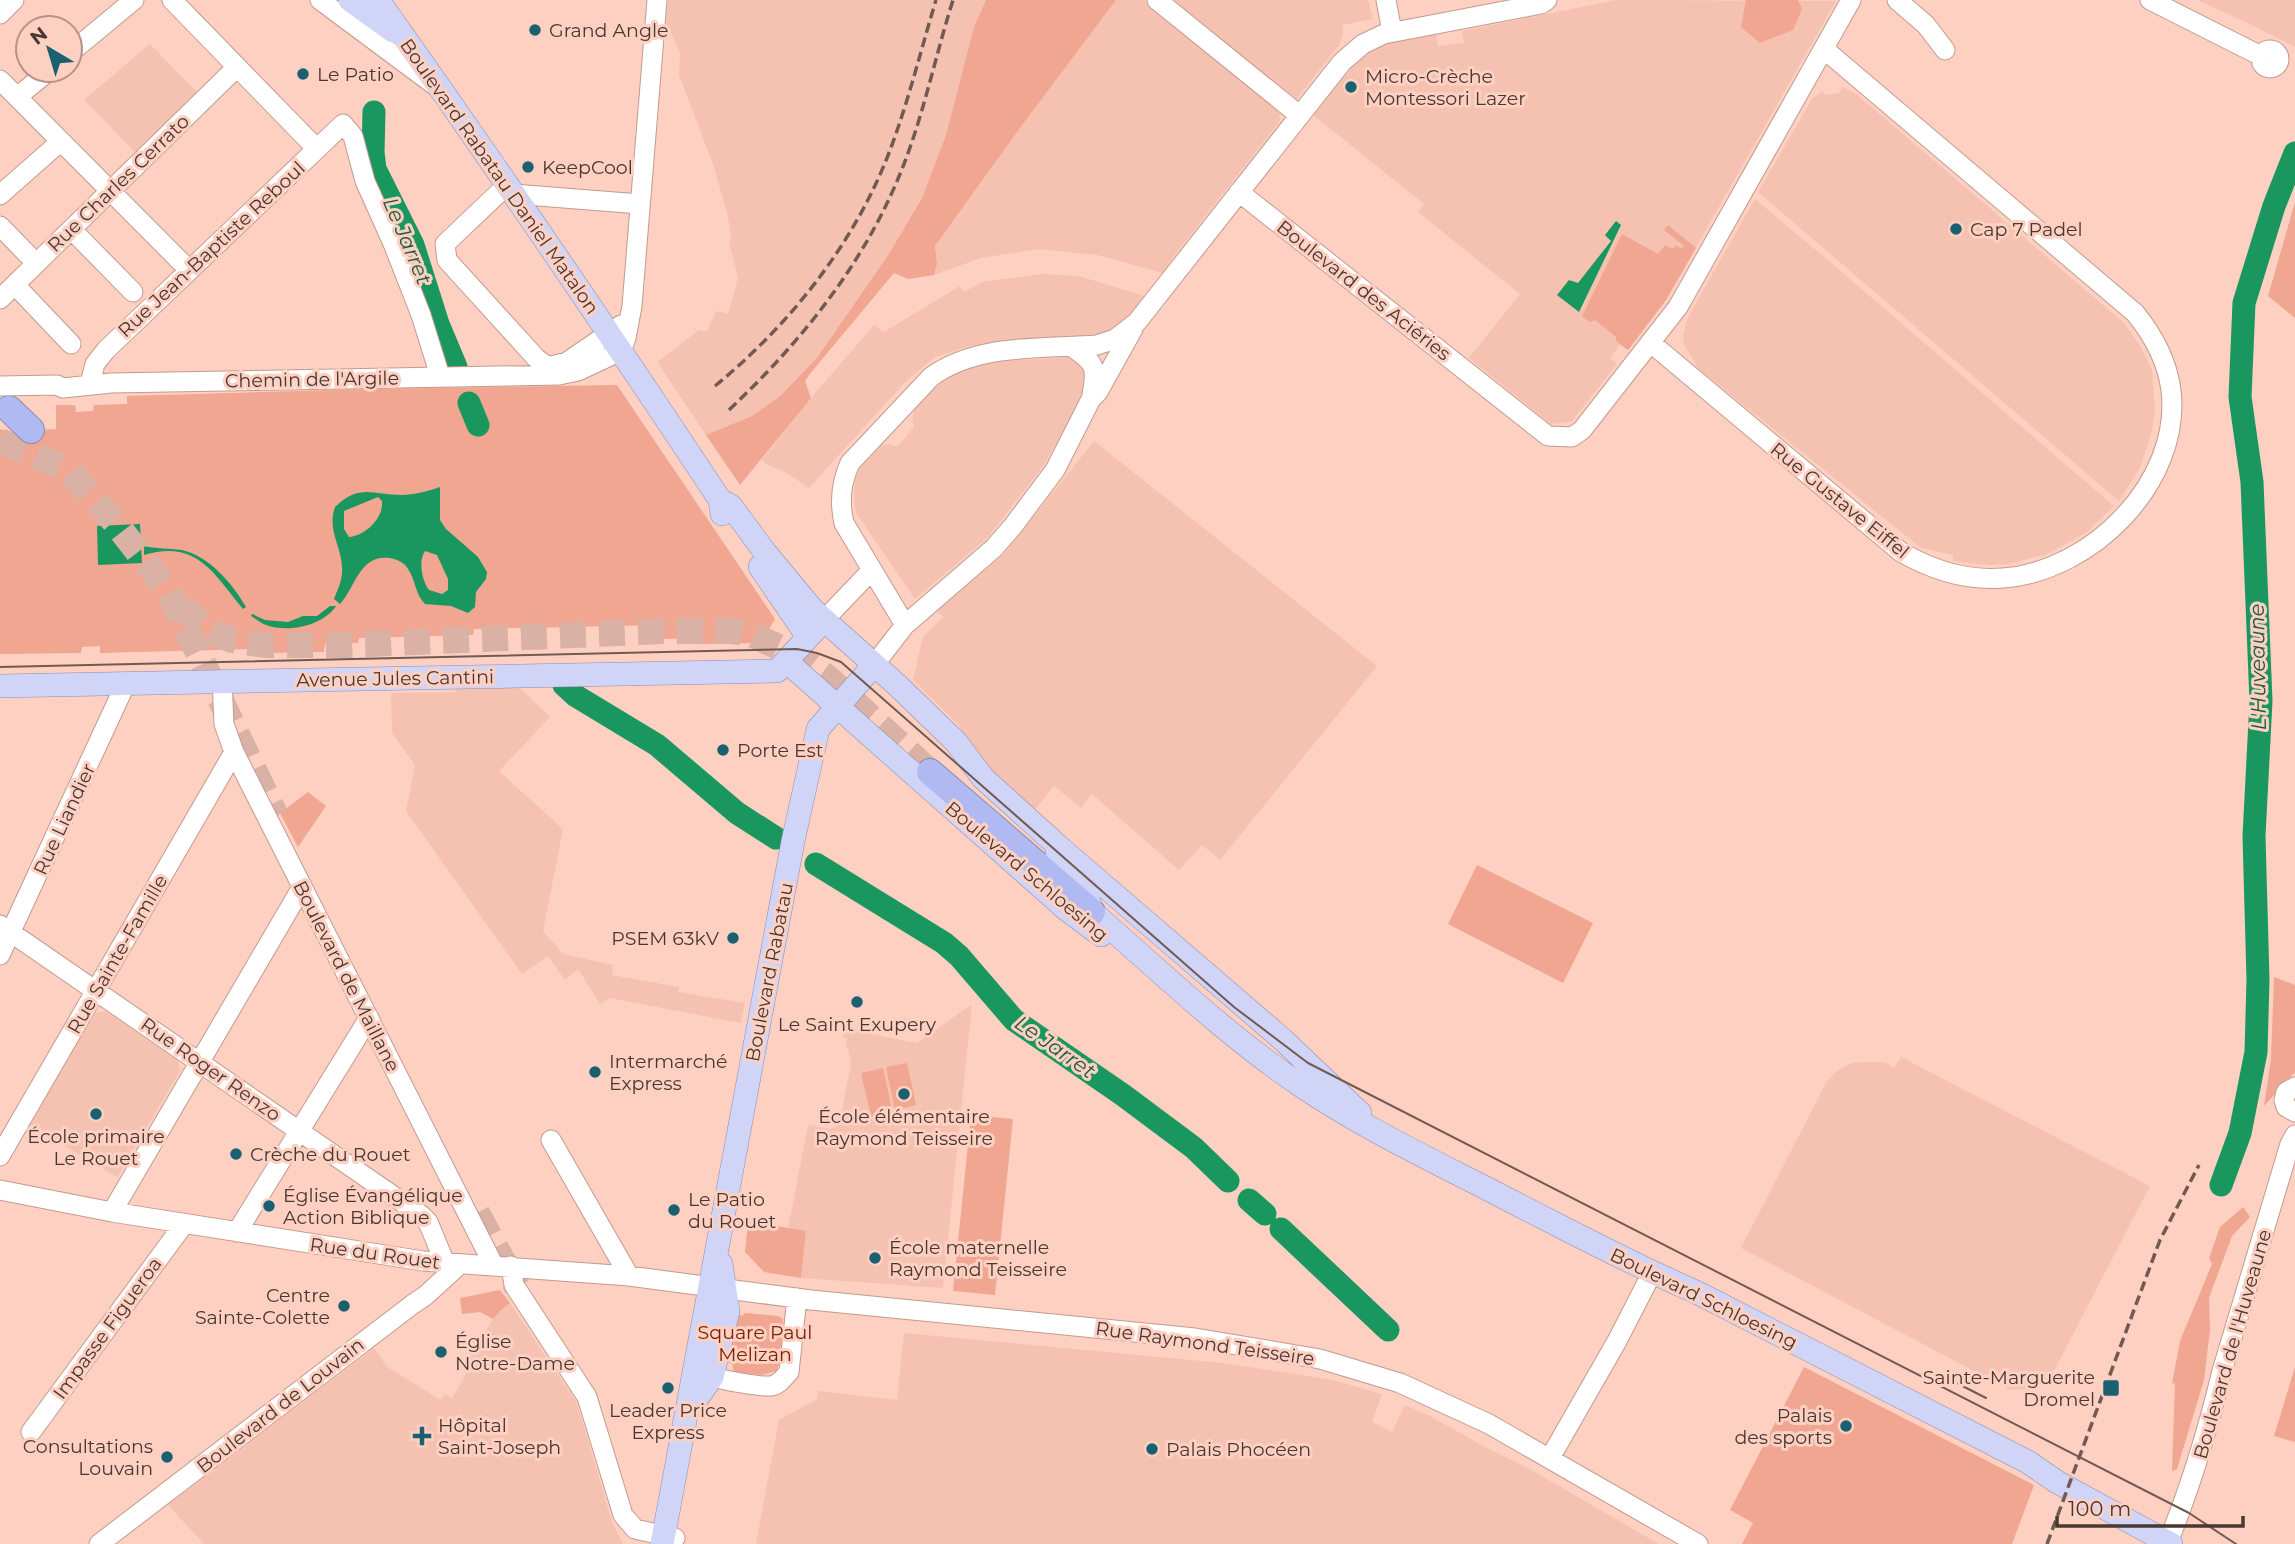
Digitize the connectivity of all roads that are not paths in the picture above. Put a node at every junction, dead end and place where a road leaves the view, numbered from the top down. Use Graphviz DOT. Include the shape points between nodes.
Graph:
graph roads {
  1 [pos="14,0"];
  2 [pos="134,0"];
  3 [pos="172,0"];
  4 [pos="320,0"];
  5 [pos="350,0"];
  6 [pos="360,0"];
  7 [pos="378,0"];
  8 [pos="657,0"];
  9 [pos="1157,0"];
  10 [pos="1386,0"];
  11 [pos="1547,0"];
  12 [pos="1851,0"];
  13 [pos="1897,0"];
  14 [pos="2150,0"];
  15 [pos="0,14"];
  16 [pos="1392,32"];
  17 [pos="407,41"];
  18 [pos="84,42"];
  19 [pos="1824,49"];
  20 [pos="1945,50"];
  21 [pos="2261,56"];
  22 [pos="237,67"];
  23 [pos="0,80"];
  24 [pos="33,84"];
  25 [pos="445,93"];
  26 [pos="18,97"];
  27 [pos="1299,115"];
  28 [pos="60,142"];
  29 [pos="317,149"];
  30 [pos="510,189"];
  31 [pos="109,192"];
  32 [pos="1239,192"];
  33 [pos="0,195"];
  34 [pos="640,204"];
  35 [pos="0,226"];
  36 [pos="72,230"];
  37 [pos="36,263"];
  38 [pos="189,270"];
  39 [pos="15,285"];
  40 [pos="133,292"];
  41 [pos="0,299"];
  42 [pos="1137,322"];
  43 [pos="615,343"];
  44 [pos="1651,343"];
  45 [pos="71,344"];
  46 [pos="1072,347"];
  47 [pos="106,350"];
  48 [pos="539,367"];
  49 [pos="443,376"];
  50 [pos="90,384"];
  51 [pos="57,385"];
  52 [pos="1091,400"];
  53 [pos="10,416"];
  54 [pos="871,571"];
  55 [pos="905,625"];
  56 [pos="816,628"];
  57 [pos="786,661"];
  58 [pos="874,665"];
  59 [pos="222,680"];
  60 [pos="126,683"];
  61 [pos="0,686"];
  62 [pos="838,708"];
  63 [pos="234,752"];
  64 [pos="930,772"];
  65 [pos="1058,846"];
  66 [pos="302,887"];
  67 [pos="1092,912"];
  68 [pos="6,929"];
  69 [pos="0,955"];
  70 [pos="96,990"];
  71 [pos="369,1018"];
  72 [pos="1221,1024"];
  73 [pos="199,1060"];
  74 [pos="2294,1087"];
  75 [pos="2292,1111"];
  76 [pos="299,1130"];
  77 [pos="1380,1133"];
  78 [pos="551,1140"];
  79 [pos="2292,1140"];
  80 [pos="0,1156"];
  81 [pos="0,1191"];
  82 [pos="112,1212"];
  83 [pos="184,1224"];
  84 [pos="237,1232"];
  85 [pos="452,1264"];
  86 [pos="502,1265"];
  87 [pos="1652,1273"];
  88 [pos="629,1276"];
  89 [pos="718,1286"];
  90 [pos="797,1298"];
  91 [pos="706,1313"];
  92 [pos="712,1377"];
  93 [pos="688,1412"];
  94 [pos="31,1432"];
  95 [pos="1550,1458"];
  96 [pos="667,1539"];
  97 [pos="2176,1541"];
  98 [pos="99,1544"];
  99 [pos="1698,1544"];
  1 -- 15 [label="street"];
  2 -- 18 [label="street"];
  3 -- 22 [label="street"];
  4 -- 25 [label="street"];
  5 -- 17 [label="main road"];
  6 -- 17 [label="main road"];
  7 -- 17 [label="main road, Boulevard Rabatau Daniel Matalon"];
  8 -- 34 [label="street"];
  9 -- 27 [label="street"];
  10 -- 16 [label="street"];
  11 -- 16 [label="street"];
  12 -- 19 [label="street, Boulevard des Aciéries"];
  13 -- 20 [label="street" via="1926,25"];
  14 -- 21 [label="street"];
  16 -- 27 [label="street" via="1353,51"];
  17 -- 25 [label="main road, Boulevard Rabatau Daniel Matalon"];
  19 -- 44 [label="street, Boulevard des Aciéries" via="1678,306"];
  19 -- 44 [label="street, Rue Gustave Eiffel" via="2146,327 2162,355 2171,390 2170,424 2147,485 2115,525 2074,557 2004,578 1956,575 1901,552"];
  22 -- 29 [label="street"];
  22 -- 31 [label="street, Rue Charles Cerrato"];
  23 -- 26 [label="street"];
  24 -- 26 [label="street"];
  25 -- 30 [label="main road, Boulevard Rabatau Daniel Matalon"];
  26 -- 28 [label="street"];
  27 -- 32 [label="street"];
  28 -- 31 [label="street"];
  28 -- 33 [label="street"];
  29 -- 38 [label="street, Rue Jean-Baptiste Reboul"];
  29 -- 49 [label="street, Rue Jean-Baptiste Reboul" via="343,124 353,135 365,181"];
  30 -- 34 [label="street"];
  30 -- 43 [label="main road, Boulevard Rabatau Daniel Matalon"];
  30 -- 48 [label="street" via="445,244 447,260"];
  31 -- 36 [label="street, Rue Charles Cerrato"];
  31 -- 38 [label="street"];
  32 -- 42 [label="street"];
  32 -- 44 [label="street, Boulevard des Aciéries" via="1548,436 1572,437 1582,430"];
  34 -- 43 [label="street" via="631,314"];
  35 -- 37 [label="street"];
  36 -- 37 [label="street, Rue Charles Cerrato"];
  36 -- 40 [label="street"];
  37 -- 39 [label="street, Rue Charles Cerrato"];
  38 -- 47 [label="street, Rue Jean-Baptiste Reboul"];
  39 -- 41 [label="street, Rue Charles Cerrato"];
  39 -- 45 [label="street"];
  42 -- 46 [label="street" via="1115,340"];
  42 -- 52 [label="street"];
  43 -- 48 [label="street, Chemin de l'Argile" via="567,362"];
  43 -- 56 [label="main road" via="720,500 721,513"];
  46 -- 52 [label="street" via="1093,365 1096,374"];
  46 -- 54 [label="street" via="983,354 942,369 850,463 840,507"];
  47 -- 50 [label="street, Rue Jean-Baptiste Reboul" via="95,364"];
  47 -- 51 [label="street, Rue Jean-Baptiste Reboul"];
  48 -- 49 [label="street, Chemin de l'Argile"];
  49 -- 50 [label="street, Chemin de l'Argile"];
  50 -- 51 [label="street, Chemin de l'Argile"];
  51 -- 53 [label="street, Chemin de l'Argile"];
  52 -- 55 [label="street" via="1055,470 1013,526"];
  54 -- 55 [label="street"];
  54 -- 56 [label="street"];
  55 -- 58 [label="street"];
  56 -- 57 [label="main road"];
  56 -- 58 [label="main road, Boulevard Schloesing"];
  57 -- 59 [label="main road, Avenue Jules Cantini" via="777,671"];
  57 -- 62 [label="main road, Boulevard Schloesing"];
  58 -- 62 [label="main road, Boulevard Rabatau"];
  58 -- 65 [label="main road, Boulevard Schloesing" via="956,742 983,778"];
  59 -- 60 [label="main road, Avenue Jules Cantini"];
  59 -- 63 [label="street, Boulevard de Maillane" via="224,724"];
  60 -- 61 [label="main road, Avenue Jules Cantini"];
  60 -- 68 [label="street, Rue Liandier"];
  62 -- 72 [label="main road, Boulevard Schloesing" via="1066,909 1123,950 1198,1015"];
  62 -- 89 [label="main road, Boulevard Rabatau" via="818,729 792,847 719,1245"];
  63 -- 66 [label="street, Boulevard de Maillane"];
  63 -- 70 [label="street, Rue Sainte-Famille"];
  64 -- 67 [label="highway"];
  65 -- 67 [label="main road, Boulevard Schloesing" via="1056,867 1086,893"];
  65 -- 77 [label="main road, Boulevard Schloesing" via="1282,1039"];
  66 -- 71 [label="street, Boulevard de Maillane"];
  66 -- 73 [label="street"];
  67 -- 72 [label="main road, Boulevard Schloesing"];
  68 -- 69 [label="street, Rue Liandier"];
  68 -- 70 [label="street, Rue Roger Renzo"];
  70 -- 73 [label="street, Rue Roger Renzo"];
  70 -- 80 [label="street, Rue Sainte-Famille"];
  71 -- 76 [label="street"];
  71 -- 86 [label="street, Boulevard de Maillane"];
  72 -- 77 [label="main road, Boulevard Schloesing" via="1298,1084"];
  73 -- 76 [label="street, Rue Roger Renzo"];
  73 -- 82 [label="street"];
  74 -- 75 [label="street, Boulevard de l'Huveaune" via="2284,1100"];
  75 -- 79 [label="street, Boulevard de l'Huveaune"];
  76 -- 84 [label="street"];
  76 -- 85 [label="street, Rue Roger Renzo" via="421,1214"];
  77 -- 87 [label="main road, Boulevard Schloesing"];
  78 -- 88 [label="street"];
  79 -- 97 [label="street, Boulevard de l'Huveaune"];
  81 -- 82 [label="street, Rue du Rouet"];
  82 -- 83 [label="street, Rue du Rouet"];
  83 -- 84 [label="street, Rue du Rouet"];
  83 -- 94 [label="street, Impasse Figueroa"];
  84 -- 85 [label="street, Rue du Rouet"];
  85 -- 86 [label="street, Rue du Rouet"];
  85 -- 98 [label="street, Boulevard de Louvain" via="425,1296"];
  86 -- 88 [label="street, Rue du Rouet"];
  86 -- 96 [label="street, Boulevard de Maillane" via="587,1397 623,1515 635,1529"];
  87 -- 95 [label="street"];
  87 -- 97 [label="main road, Boulevard Schloesing" via="2028,1462 2061,1472 2134,1509"];
  88 -- 89 [label="street, Rue du Rouet"];
  89 -- 90 [label="street, Rue Raymond Teisseire"];
  89 -- 91 [label="main road, Boulevard Rabatau"];
  89 -- 92 [label="main road, Boulevard Rabatau" via="728,1311"];
  90 -- 92 [label="street" via="789,1371 781,1381 771,1386"];
  90 -- 95 [label="street, Rue Raymond Teisseire" via="1195,1338 1320,1359 1400,1383"];
  91 -- 92 [label="street, Boulevard Rabatau" via="705,1360"];
  91 -- 93 [label="main road, Boulevard Rabatau"];
  92 -- 93 [label="main road, Boulevard Rabatau"];
  93 -- 96 [label="main road, Boulevard Rabatau"];
  95 -- 99 [label="street, Rue Raymond Teisseire"];
}
